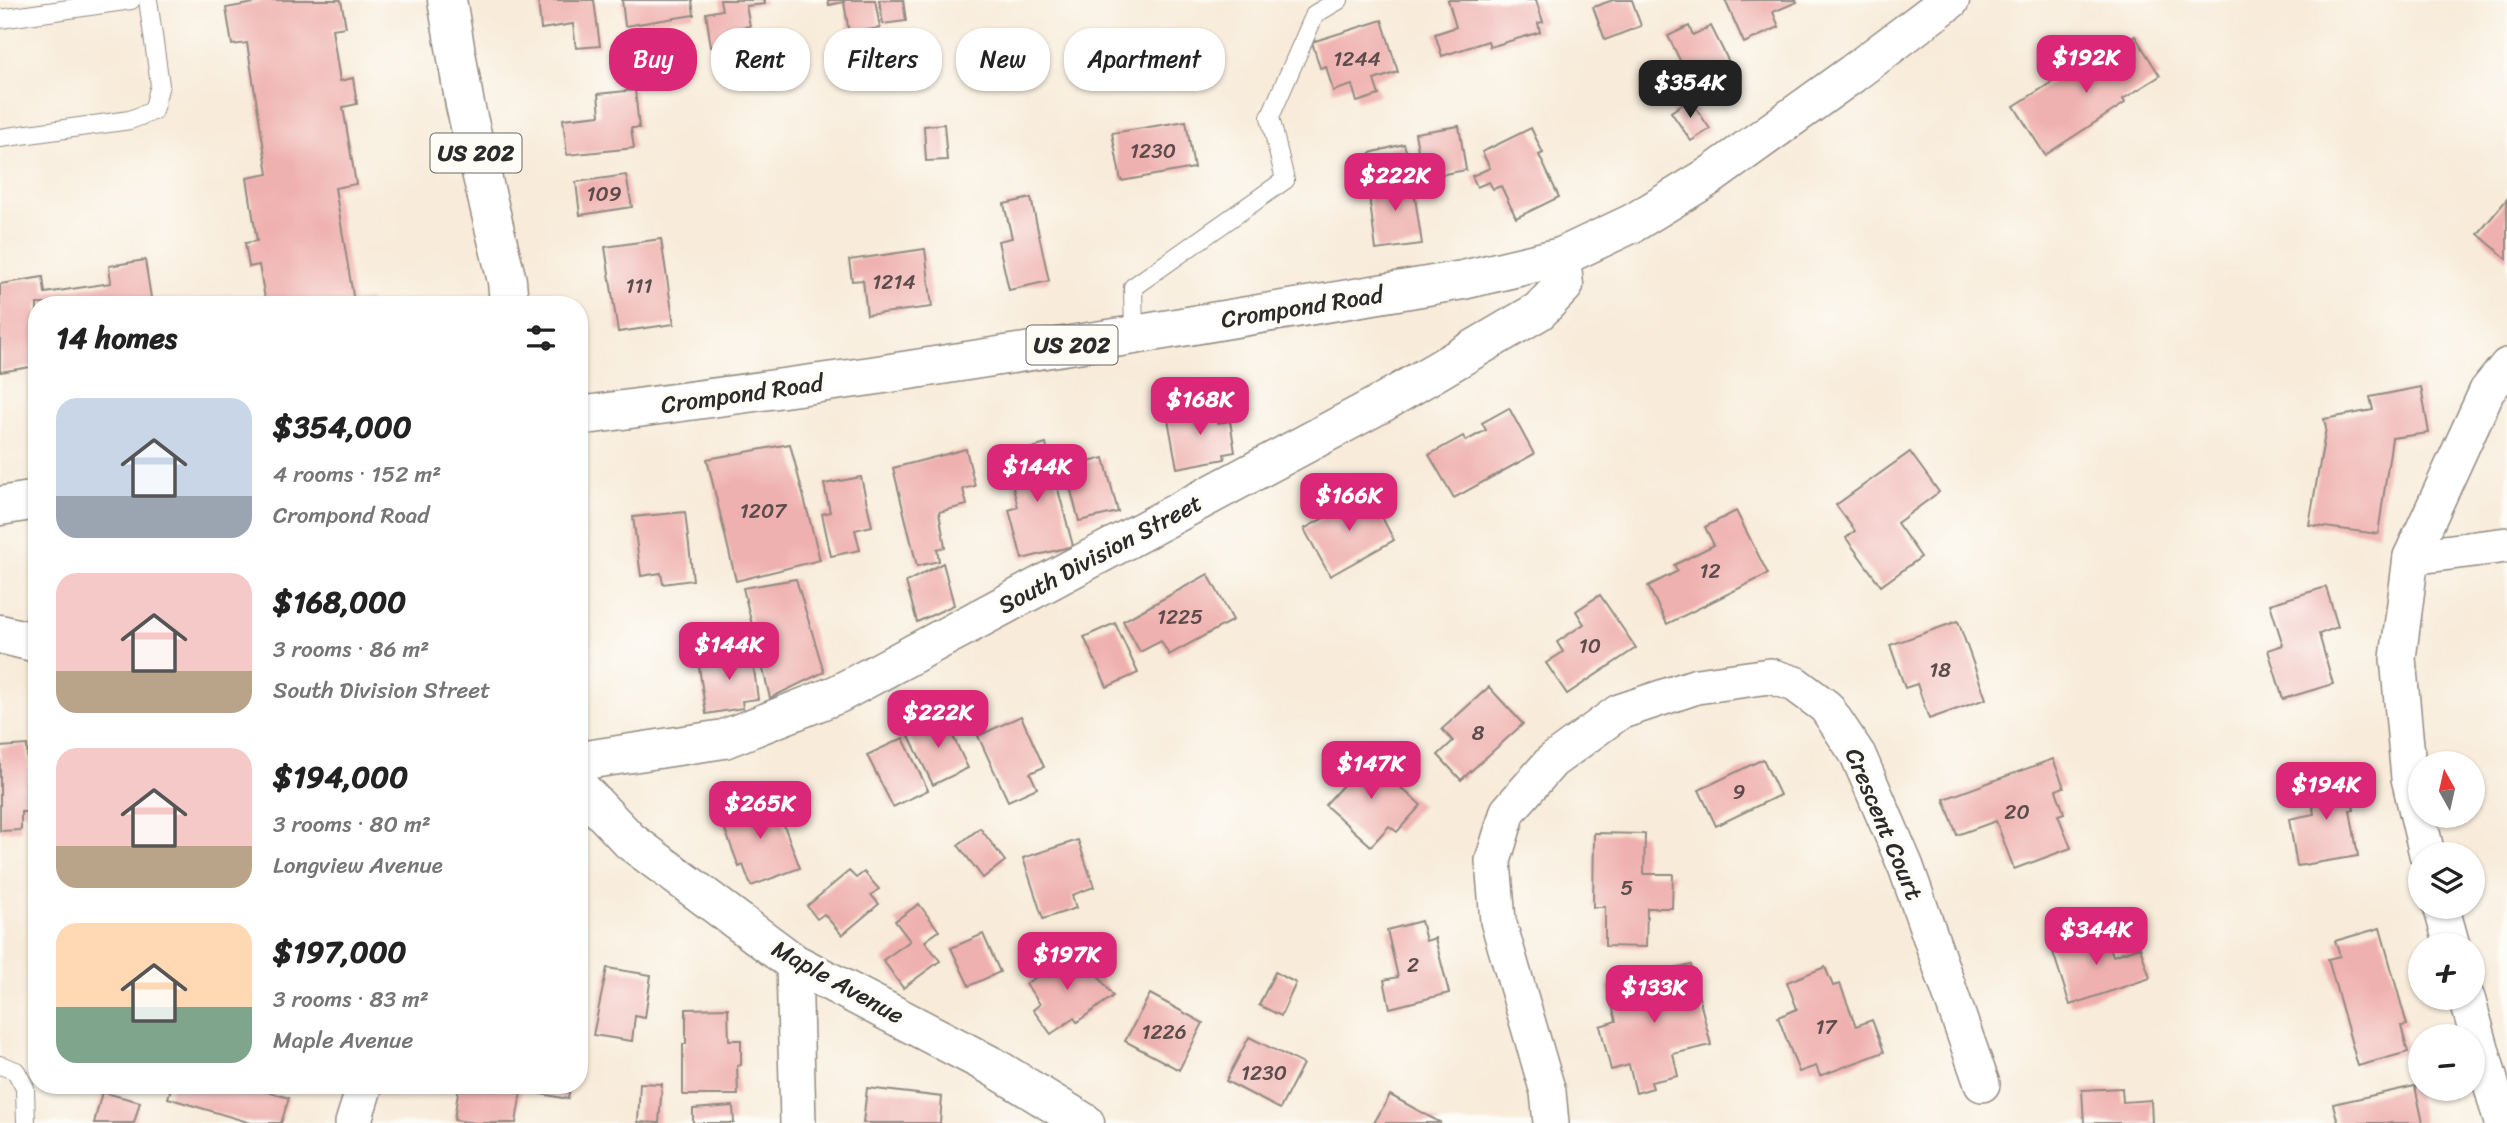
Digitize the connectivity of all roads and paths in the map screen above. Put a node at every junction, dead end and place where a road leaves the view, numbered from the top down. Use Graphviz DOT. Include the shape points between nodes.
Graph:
graph roads {
  1 [pos="131,0"];
  2 [pos="148,0"];
  3 [pos="447,0"];
  4 [pos="1339,0"];
  5 [pos="1950,0"];
  6 [pos="0,19"];
  7 [pos="0,138"];
  8 [pos="1561,257"];
  9 [pos="508,296"];
  10 [pos="1134,335"];
  11 [pos="2507,366"];
  12 [pos="588,415"];
  13 [pos="28,501"];
  14 [pos="0,506"];
  15 [pos="2507,545"];
  16 [pos="2411,557"];
  17 [pos="0,634"];
  18 [pos="28,641"];
  19 [pos="588,760"];
  20 [pos="588,797"];
  21 [pos="2424,842"];
  22 [pos="794,963"];
  23 [pos="2471,1010"];
  24 [pos="0,1065"];
  25 [pos="1982,1084"];
  26 [pos="362,1094"];
  27 [pos="2503,1119"];
  28 [pos="26,1123"];
  29 [pos="353,1123"];
  30 [pos="798,1123"];
  31 [pos="1085,1123"];
  32 [pos="1551,1123"];
  1 -- 6 [label="lane"];
  2 -- 7 [label="lane" via="160,85 153,111 130,120"];
  3 -- 9 [label="street, US 202" via="465,105"];
  4 -- 10 [label="lane" via="1315,14 1270,117 1284,180 1133,287"];
  5 -- 8 [label="street, Crompond Road / US 202" via="1710,176 1633,223"];
  8 -- 10 [label="street, Crompond Road / US 202" via="1463,280"];
  8 -- 19 [label="street, South Division Street" via="1564,285 1539,311 1471,353 838,694 724,739"];
  10 -- 12 [label="street, Crompond Road / US 202"];
  11 -- 16 [label="street" via="2487,391"];
  13 -- 14 [label="street"];
  15 -- 16 [label="street"];
  16 -- 21 [label="street" via="2398,658 2409,778"];
  17 -- 18 [label="street"];
  20 -- 22 [label="street, Maple Avenue" via="630,841"];
  22 -- 30 [label="street"];
  22 -- 31 [label="street, Maple Avenue" via="992,1066"];
  23 -- 27 [label="street"];
  24 -- 28 [label="lane" via="16,1071 25,1088"];
  25 -- 32 [label="street, Crescent Court" via="1906,867 1858,755 1826,707 1796,684 1770,677 1697,685 1619,712 1552,761 1508,811 1493,861 1498,921 1548,1092"];
  26 -- 29 [label="street"];
}
